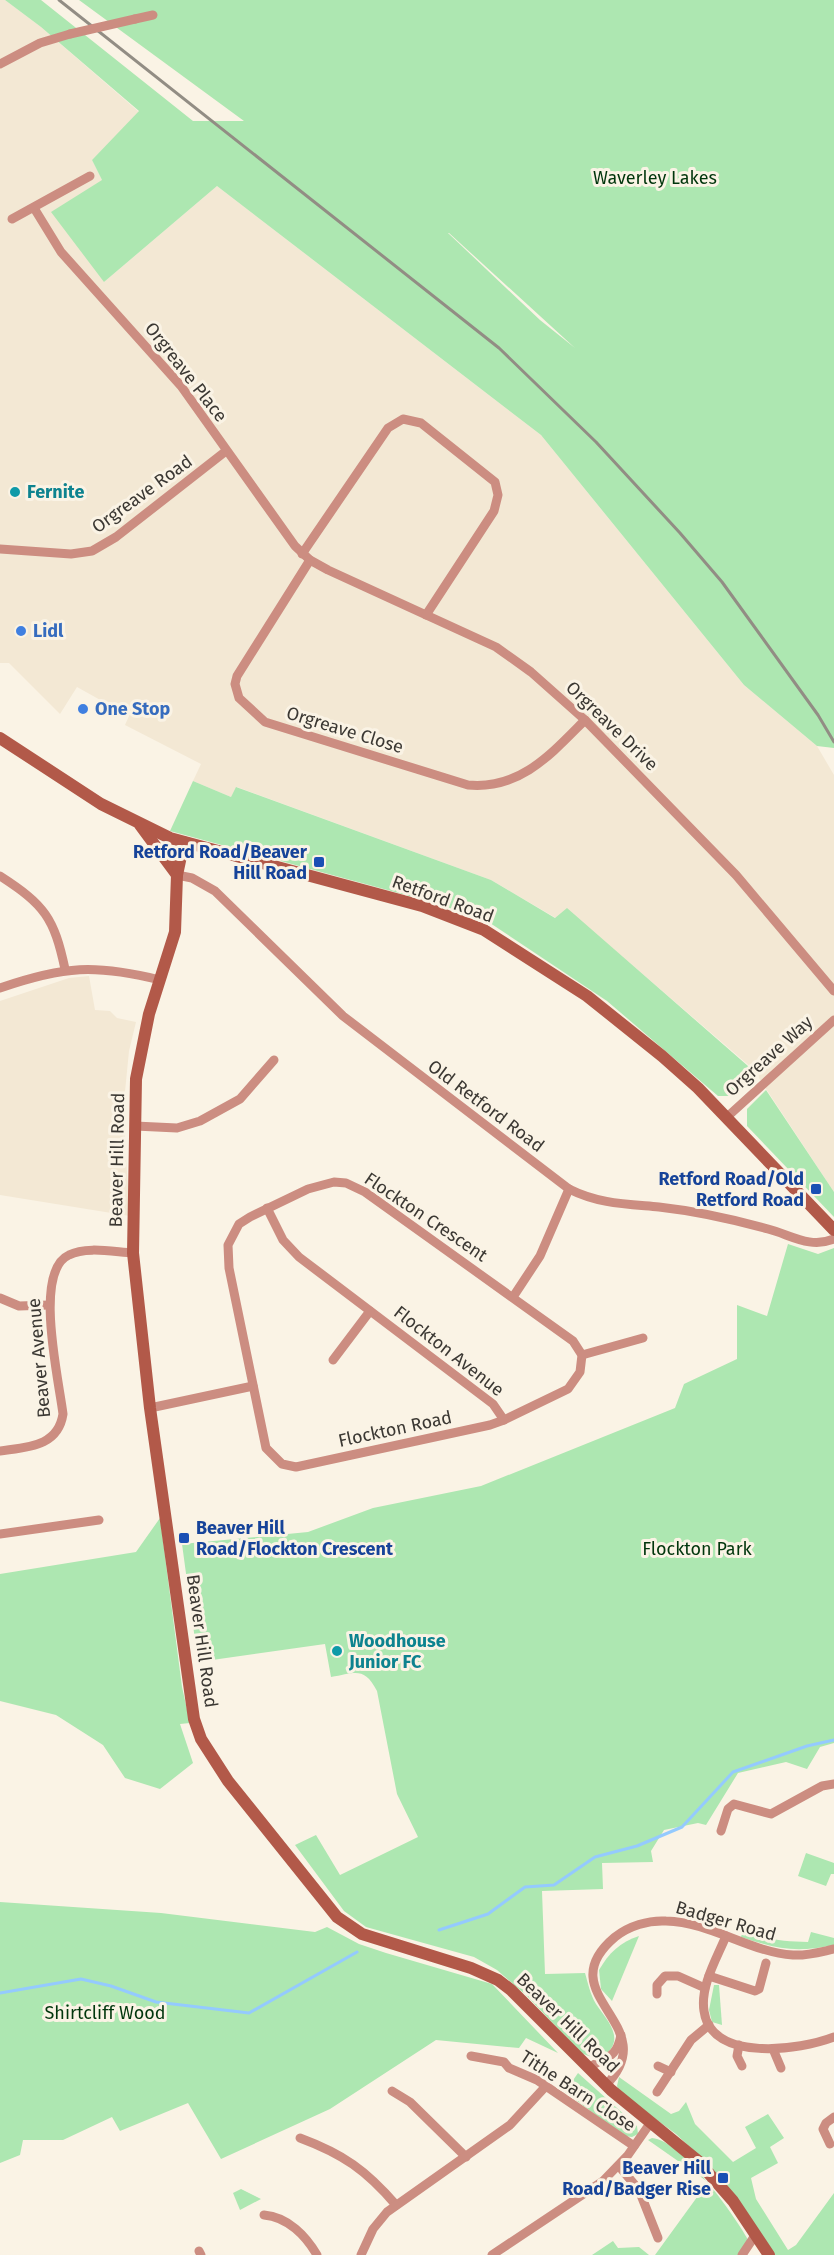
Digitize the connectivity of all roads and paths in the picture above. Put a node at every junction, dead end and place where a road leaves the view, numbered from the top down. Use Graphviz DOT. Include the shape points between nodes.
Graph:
graph roads {
  1 [pos="153,15"];
  2 [pos="0,64"];
  3 [pos="90,176"];
  4 [pos="34,208"];
  5 [pos="12,219"];
  6 [pos="226,451"];
  7 [pos="0,549"];
  8 [pos="306,557"];
  9 [pos="426,615"];
  10 [pos="585,720"];
  11 [pos="0,738"];
  12 [pos="139,824"];
  13 [pos="170,838"];
  14 [pos="184,842"];
  15 [pos="174,871"];
  16 [pos="0,876"];
  17 [pos="65,969"];
  18 [pos="160,980"];
  19 [pos="0,988"];
  20 [pos="834,991"];
  21 [pos="834,1020"];
  22 [pos="274,1059"];
  23 [pos="727,1118"];
  24 [pos="135,1126"];
  25 [pos="569,1189"];
  26 [pos="267,1208"];
  27 [pos="834,1230"];
  28 [pos="834,1239"];
  29 [pos="133,1253"];
  30 [pos="513,1296"];
  31 [pos="0,1298"];
  32 [pos="49,1305"];
  33 [pos="370,1311"];
  34 [pos="644,1338"];
  35 [pos="582,1355"];
  36 [pos="333,1360"];
  37 [pos="253,1386"];
  38 [pos="150,1408"];
  39 [pos="504,1420"];
  40 [pos="0,1451"];
  41 [pos="99,1520"];
  42 [pos="0,1534"];
  43 [pos="834,1784"];
  44 [pos="722,1831"];
  45 [pos="726,1936"];
  46 [pos="834,1949"];
  47 [pos="766,1964"];
  48 [pos="710,1976"];
  49 [pos="705,1988"];
  50 [pos="657,1994"];
  51 [pos="709,2025"];
  52 [pos="621,2033"];
  53 [pos="833,2040"];
  54 [pos="739,2045"];
  55 [pos="773,2049"];
  56 [pos="471,2056"];
  57 [pos="658,2066"];
  58 [pos="742,2066"];
  59 [pos="589,2068"];
  60 [pos="781,2068"];
  61 [pos="671,2072"];
  62 [pos="606,2085"];
  63 [pos="546,2086"];
  64 [pos="392,2091"];
  65 [pos="657,2092"];
  66 [pos="410,2102"];
  67 [pos="402,2110"];
  68 [pos="834,2117"];
  69 [pos="651,2122"];
  70 [pos="300,2138"];
  71 [pos="830,2144"];
  72 [pos="634,2146"];
  73 [pos="466,2157"];
  74 [pos="619,2166"];
  75 [pos="396,2205"];
  76 [pos="264,2215"];
  77 [pos="756,2234"];
  78 [pos="658,2238"];
  79 [pos="503,2247"];
  80 [pos="317,2255"];
  81 [pos="361,2255"];
  82 [pos="492,2255"];
  83 [pos="511,2255"];
  84 [pos="742,2255"];
  85 [pos="770,2255"];
  1 -- 2 [label="street, bridge" via="40,43"];
  3 -- 4 [label="street"];
  4 -- 5 [label="street"];
  4 -- 6 [label="street, Orgreave Place" via="61,252 181,386"];
  6 -- 7 [label="street, Orgreave Road" via="116,537 92,550 71,555"];
  6 -- 8 [label="street, Orgreave Place" via="264,507"];
  8 -- 9 [label="street, Orgreave Drive"];
  8 -- 9 [label="street, Orgreave Close" via="388,428 404,419 421,423 495,482 498,495 494,511"];
  8 -- 10 [label="street, Orgreave Close" via="237,675 239,698 265,722 481,786 507,782 536,767"];
  9 -- 10 [label="street, Orgreave Drive" via="505,653"];
  10 -- 20 [label="street, Orgreave Drive" via="744,884"];
  11 -- 12 [label="main road, Retford Road" via="61,780"];
  12 -- 13 [label="main road, Retford Road"];
  12 -- 15 [label="main road"];
  13 -- 14 [label="main road, Retford Road"];
  13 -- 15 [label="main road, Beaver Hill Road"];
  14 -- 15 [label="main road, Beaver Hill Road"];
  14 -- 23 [label="main road, Retford Road" via="422,906 484,930 587,996 662,1056"];
  15 -- 18 [label="main road, Beaver Hill Road" via="174,932"];
  15 -- 25 [label="street, Old Retford Road" via="215,891 343,1016"];
  16 -- 17 [label="street" via="47,914"];
  17 -- 18 [label="street" via="104,968"];
  17 -- 19 [label="street"];
  18 -- 24 [label="main road, Beaver Hill Road" via="139,1059"];
  21 -- 23 [label="street, Orgreave Way"];
  22 -- 24 [label="street" via="240,1099 200,1121 177,1128"];
  23 -- 27 [label="main road, Retford Road"];
  24 -- 29 [label="main road, Beaver Hill Road"];
  25 -- 28 [label="street, Old Retford Road" via="610,1204 714,1216 813,1243"];
  25 -- 30 [label="street" via="540,1256"];
  26 -- 30 [label="street, Flockton Crescent" via="315,1186 346,1183 365,1192"];
  26 -- 33 [label="street, Flockton Avenue" via="290,1249"];
  26 -- 37 [label="street, Flockton Crescent" via="239,1224 228,1245 229,1268"];
  29 -- 32 [label="street, Beaver Avenue" via="69,1254 54,1269"];
  29 -- 38 [label="main road, Beaver Hill Road"];
  30 -- 35 [label="street" via="573,1341"];
  31 -- 32 [label="street" via="19,1306"];
  32 -- 40 [label="street, Beaver Avenue" via="62,1423 45,1442"];
  33 -- 36 [label="street, Flockton Avenue"];
  33 -- 39 [label="street, Flockton Avenue" via="493,1404"];
  34 -- 35 [label="street"];
  35 -- 39 [label="street, Flockton Road" via="580,1372 568,1389"];
  37 -- 38 [label="street"];
  37 -- 39 [label="street, Flockton Road" via="266,1448 276,1460 289,1466"];
  38 -- 59 [label="main road, Beaver Hill Road" via="190,1701 201,1739 212,1758 338,1917 362,1934 498,1980"];
  41 -- 42 [label="street"];
  43 -- 44 [label="street" via="822,1786 771,1814 734,1804 728,1809"];
  45 -- 46 [label="street, Badger Road" via="794,1955"];
  45 -- 48 [label="street"];
  45 -- 52 [label="street, Badger Road" via="678,1922 654,1921 630,1928 611,1941 594,1963 592,1977 597,1994"];
  47 -- 48 [label="street" via="755,1991"];
  48 -- 49 [label="street"];
  49 -- 50 [label="street" via="665,1976 657,1984"];
  49 -- 51 [label="street" via="704,2011"];
  51 -- 54 [label="street" via="721,2037"];
  51 -- 61 [label="street" via="690,2040"];
  52 -- 59 [label="street" via="610,2056"];
  52 -- 62 [label="street" via="621,2061"];
  53 -- 55 [label="street"];
  54 -- 55 [label="street"];
  54 -- 58 [label="street" via="737,2056"];
  55 -- 60 [label="street"];
  56 -- 63 [label="street, Tithe Barn Close" via="504,2062"];
  57 -- 61 [label="street"];
  59 -- 62 [label="main road, Beaver Hill Road"];
  61 -- 65 [label="street"];
  62 -- 69 [label="main road, Beaver Hill Road"];
  63 -- 72 [label="street, Tithe Barn Close"];
  63 -- 73 [label="street" via="510,2125"];
  64 -- 66 [label="street"];
  66 -- 67 [label="street"];
  66 -- 73 [label="street"];
  68 -- 71 [label="street" via="823,2130"];
  69 -- 72 [label="street"];
  69 -- 77 [label="main road, Beaver Hill Road" via="677,2141 715,2179"];
  70 -- 75 [label="street" via="352,2162"];
  72 -- 74 [label="street"];
  73 -- 75 [label="street"];
  74 -- 78 [label="street" via="643,2197"];
  74 -- 79 [label="street" via="603,2181"];
  75 -- 81 [label="street" via="373,2229"];
  76 -- 80 [label="street" via="293,2227"];
  77 -- 84 [label="street"];
  77 -- 85 [label="main road, Beaver Hill Road"];
  79 -- 82 [label="street"];
  79 -- 83 [label="street"];
}
